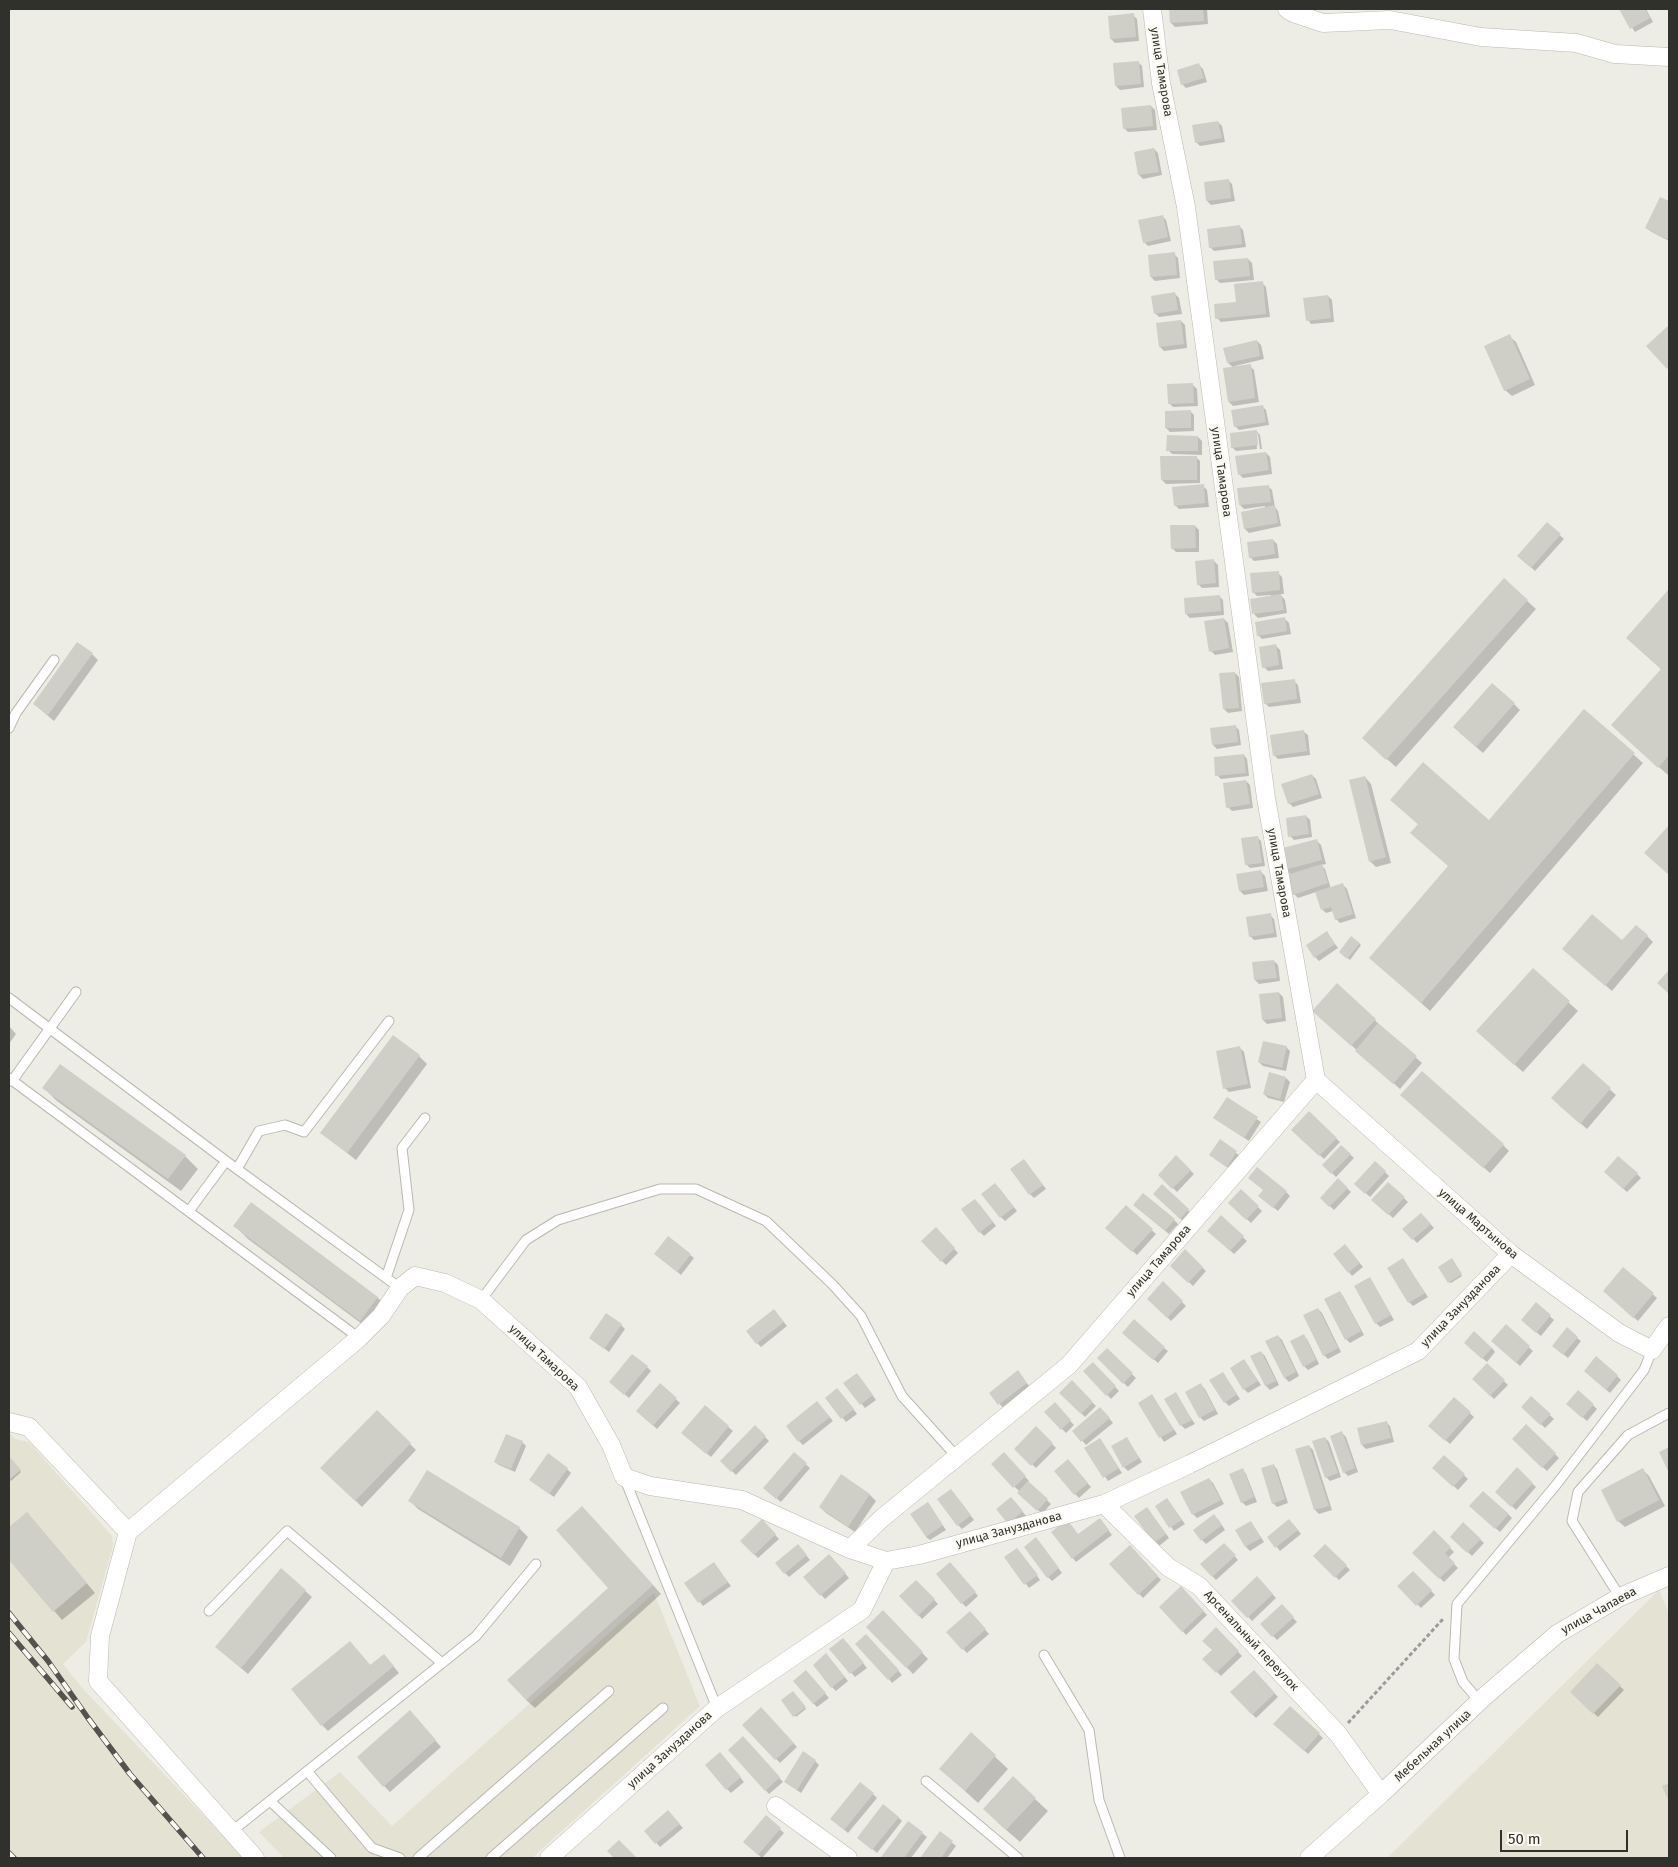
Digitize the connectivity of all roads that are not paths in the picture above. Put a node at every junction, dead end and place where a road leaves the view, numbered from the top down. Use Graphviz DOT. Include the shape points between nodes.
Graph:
graph roads {
  1 [pos="1152,9"];
  2 [pos="1287,9"];
  3 [pos="1669,57"];
  4 [pos="54,660"];
  5 [pos="9,728"];
  6 [pos="76,992"];
  7 [pos="9,998"];
  8 [pos="389,1022"];
  9 [pos="50,1029"];
  10 [pos="10,1080"];
  11 [pos="1316,1080"];
  12 [pos="425,1118"];
  13 [pos="226,1161"];
  14 [pos="237,1169"];
  15 [pos="189,1211"];
  16 [pos="1511,1254"];
  17 [pos="386,1278"];
  18 [pos="400,1288"];
  19 [pos="481,1300"];
  20 [pos="1669,1326"];
  21 [pos="360,1338"];
  22 [pos="1652,1350"];
  23 [pos="1669,1413"];
  24 [pos="9,1422"];
  25 [pos="957,1457"];
  26 [pos="624,1477"];
  27 [pos="1104,1504"];
  28 [pos="128,1532"];
  29 [pos="850,1549"];
  30 [pos="886,1561"];
  31 [pos="536,1564"];
  32 [pos="1669,1576"];
  33 [pos="1620,1597"];
  34 [pos="209,1611"];
  35 [pos="1557,1634"];
  36 [pos="1044,1655"];
  37 [pos="442,1663"];
  38 [pos="609,1691"];
  39 [pos="1480,1702"];
  40 [pos="663,1708"];
  41 [pos="717,1708"];
  42 [pos="307,1771"];
  43 [pos="926,1781"];
  44 [pos="1381,1794"];
  45 [pos="270,1801"];
  46 [pos="776,1806"];
  47 [pos="231,1832"];
  48 [pos="255,1858"];
  49 [pos="331,1858"];
  50 [pos="400,1858"];
  51 [pos="418,1858"];
  52 [pos="491,1858"];
  53 [pos="549,1858"];
  54 [pos="848,1858"];
  55 [pos="1018,1858"];
  56 [pos="1120,1858"];
  57 [pos="1309,1858"];
  1 -- 11 [label="street, улица Тамарова" via="1161,83 1186,207 1266,798"];
  2 -- 3 [label="street" via="1323,23 1390,20 1481,37 1576,43 1615,54"];
  4 -- 5 [label="lane"];
  6 -- 9 [label="lane"];
  7 -- 9 [label="lane"];
  8 -- 14 [label="lane" via="304,1132 285,1125 259,1131"];
  9 -- 10 [label="lane"];
  9 -- 13 [label="lane"];
  10 -- 15 [label="lane"];
  11 -- 16 [label="street, улица Мартынова"];
  11 -- 25 [label="street, улица Тамарова" via="1069,1365"];
  12 -- 17 [label="lane" via="402,1148 409,1210"];
  13 -- 14 [label="lane"];
  13 -- 15 [label="lane"];
  14 -- 17 [label="lane"];
  15 -- 21 [label="lane"];
  16 -- 22 [label="street, улица Мартынова" via="1619,1334"];
  16 -- 27 [label="street, улица Занузданова" via="1418,1351"];
  17 -- 18 [label="lane"];
  18 -- 19 [label="street, улица Тамарова" via="416,1276 445,1283"];
  18 -- 21 [label="street" via="381,1316"];
  19 -- 25 [label="lane" via="526,1240 558,1220 660,1189 696,1189 766,1221 833,1285 861,1316 902,1396"];
  19 -- 26 [label="street, улица Тамарова" via="578,1387 611,1445"];
  20 -- 22 [label="street"];
  21 -- 28 [label="street"];
  22 -- 39 [label="lane" via="1644,1370 1556,1485 1457,1604 1454,1659 1463,1682"];
  23 -- 33 [label="lane" via="1628,1435 1578,1492 1572,1521"];
  24 -- 28 [label="street" via="29,1427"];
  25 -- 29 [label="street, улица Тамарова" via="881,1519"];
  26 -- 29 [label="street" via="650,1486 742,1500"];
  26 -- 41 [label="lane"];
  27 -- 30 [label="street, улица Занузданова"];
  27 -- 44 [label="street, Арсенальный переулок" via="1168,1566 1199,1586 1338,1734"];
  28 -- 47 [label="street" via="100,1636 98,1681"];
  29 -- 30 [label="street"];
  30 -- 41 [label="street, улица Занузданова" via="862,1610"];
  31 -- 37 [label="lane" via="476,1636"];
  32 -- 33 [label="street, улица Чапаева"];
  33 -- 35 [label="street, улица Чапаева"];
  34 -- 37 [label="lane" via="287,1531"];
  35 -- 39 [label="street, Мебельная улица"];
  36 -- 56 [label="lane" via="1089,1730 1100,1800"];
  37 -- 42 [label="lane"];
  38 -- 51 [label="lane"];
  39 -- 44 [label="street, Мебельная улица"];
  40 -- 52 [label="lane"];
  41 -- 53 [label="street, улица Занузданова"];
  42 -- 45 [label="lane"];
  42 -- 50 [label="lane" via="372,1848"];
  43 -- 55 [label="lane"];
  44 -- 57 [label="street, Мебельная улица"];
  45 -- 47 [label="lane"];
  45 -- 49 [label="lane"];
  46 -- 54 [label="street"];
  47 -- 48 [label="street"];
}
